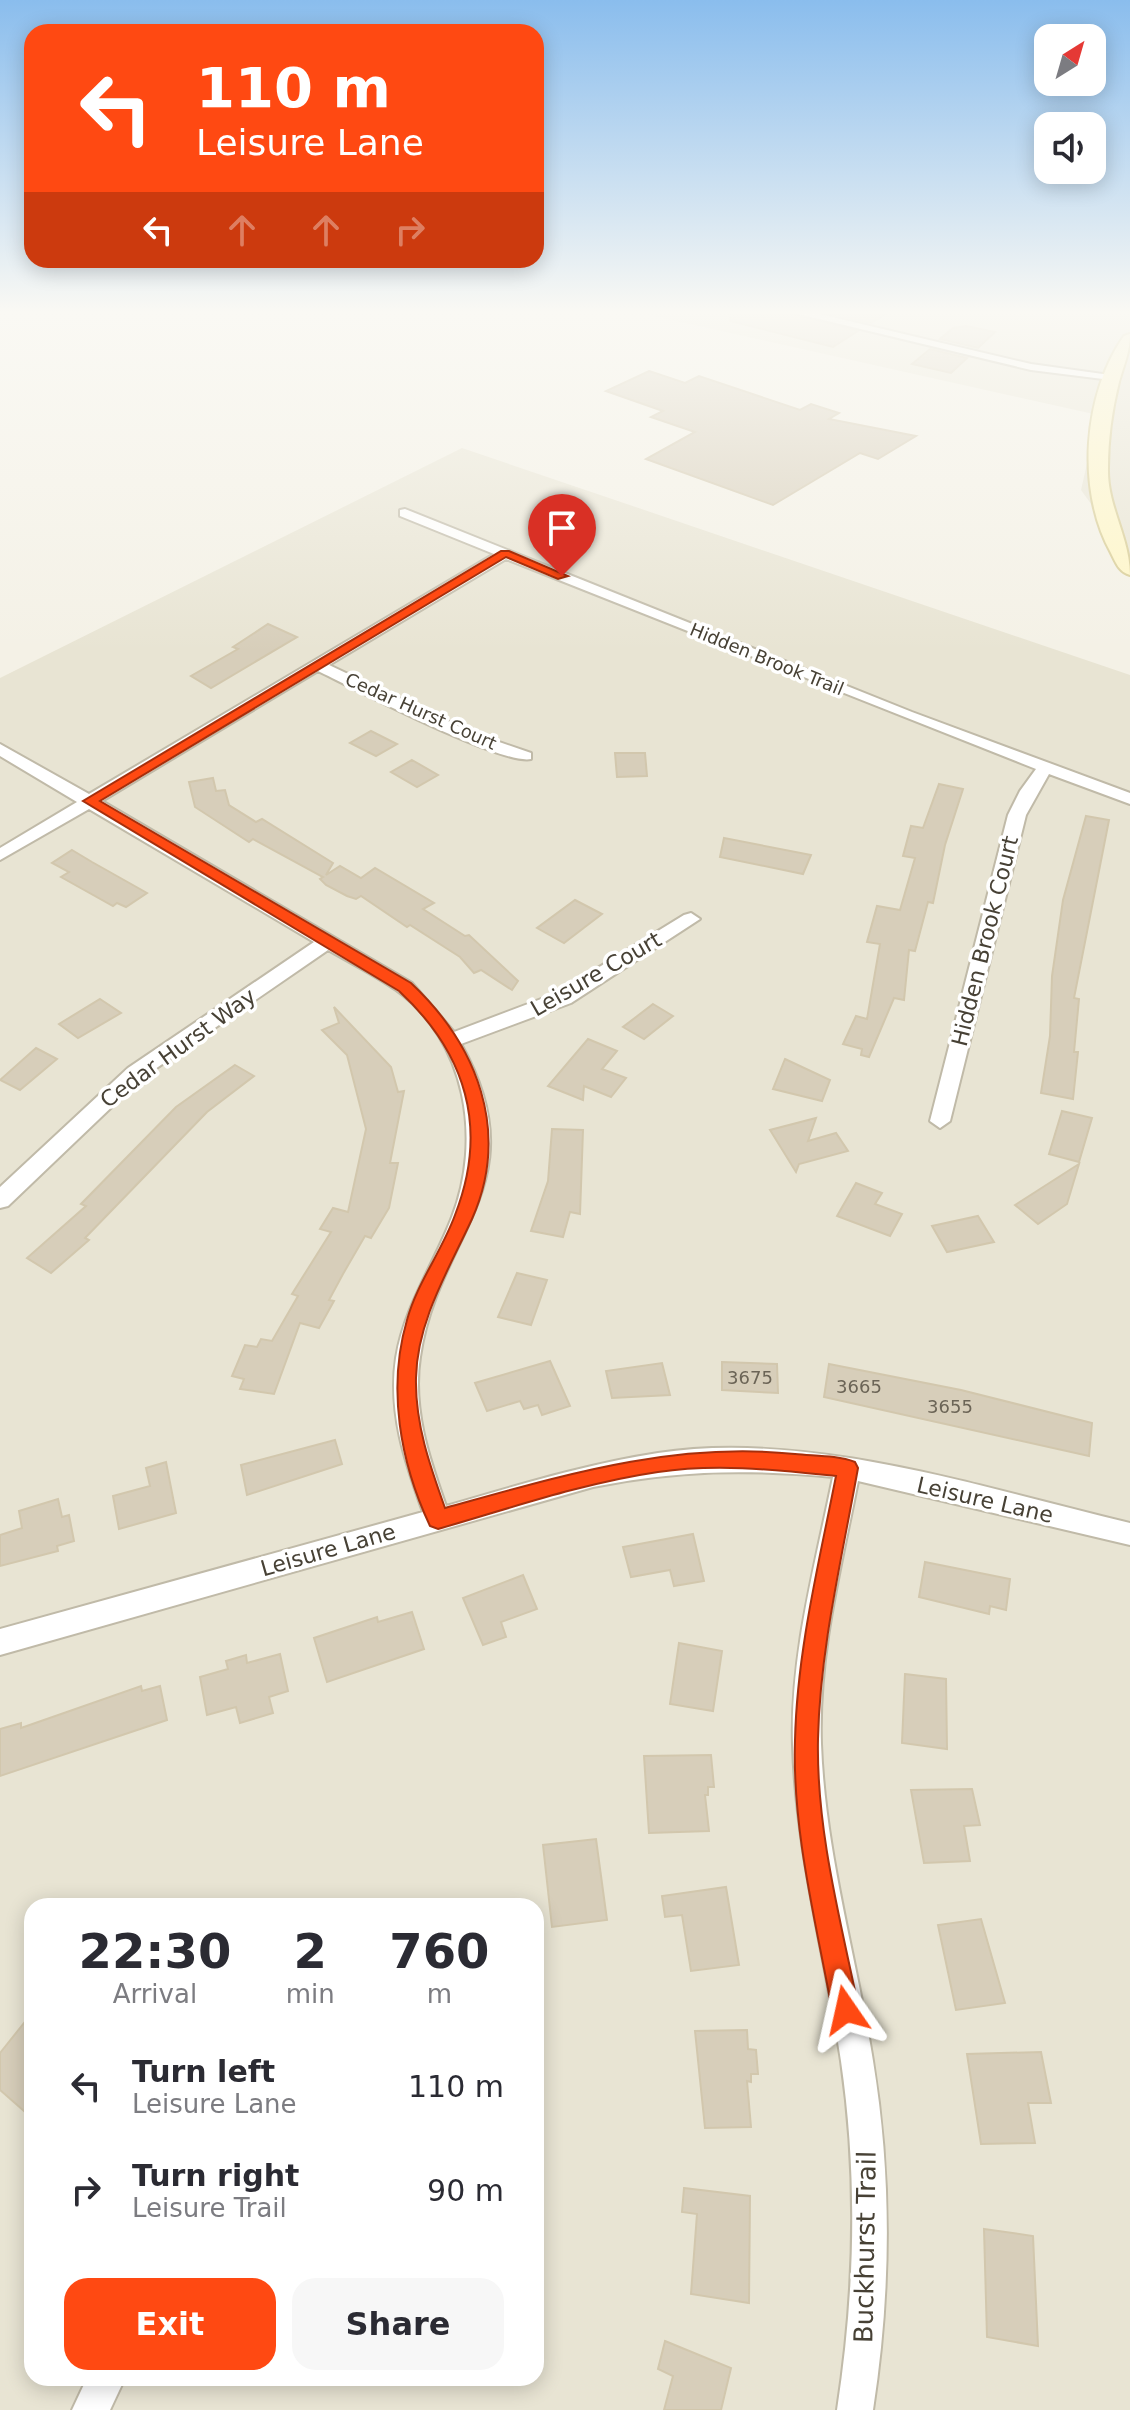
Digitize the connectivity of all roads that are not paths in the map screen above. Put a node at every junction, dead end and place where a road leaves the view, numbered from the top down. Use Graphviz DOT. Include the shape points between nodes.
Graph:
graph roads {
  1 [pos="1102,425"];
  2 [pos="405,513"];
  3 [pos="505,553"];
  4 [pos="1130,569"];
  5 [pos="318,665"];
  6 [pos="0,749"];
  7 [pos="525,756"];
  8 [pos="1045,769"];
  9 [pos="1130,799"];
  10 [pos="90,801"];
  11 [pos="0,855"];
  12 [pos="691,919"];
  13 [pos="330,940"];
  14 [pos="452,1040"];
  15 [pos="940,1121"];
  16 [pos="0,1200"];
  17 [pos="848,1468"];
  18 [pos="438,1519"];
  19 [pos="1130,1534"];
  20 [pos="0,1642"];
  21 [pos="103,2386"];
  22 [pos="90,2410"];
  23 [pos="855,2410"];
  1 -- 4 [label="street" via="1096,479 1111,533"];
  2 -- 3 [label="street, Hidden Brook Trail"];
  3 -- 5 [label="street"];
  3 -- 8 [label="street, Hidden Brook Trail"];
  5 -- 7 [label="street, Cedar Hurst Court" via="467,736"];
  5 -- 10 [label="street"];
  6 -- 10 [label="street"];
  8 -- 9 [label="street, Hidden Brook Trail"];
  8 -- 15 [label="street, Hidden Brook Court" via="1017,815"];
  10 -- 11 [label="street"];
  10 -- 13 [label="street"];
  12 -- 14 [label="street, Leisure Court" via="564,998"];
  13 -- 14 [label="street" via="405,987"];
  13 -- 16 [label="street, Cedar Hurst Way" via="135,1073"];
  14 -- 18 [label="street" via="476,1095 479,1157 465,1214 417,1318 406,1377 411,1440"];
  17 -- 18 [label="street, Leisure Lane" via="756,1459 661,1463"];
  17 -- 19 [label="street, Leisure Lane"];
  17 -- 23 [label="street, Buckhurst Trail" via="813,1655 806,1742 816,1855 864,2103 870,2226"];
  18 -- 20 [label="street, Leisure Lane"];
  21 -- 22 [label="street"];
}
